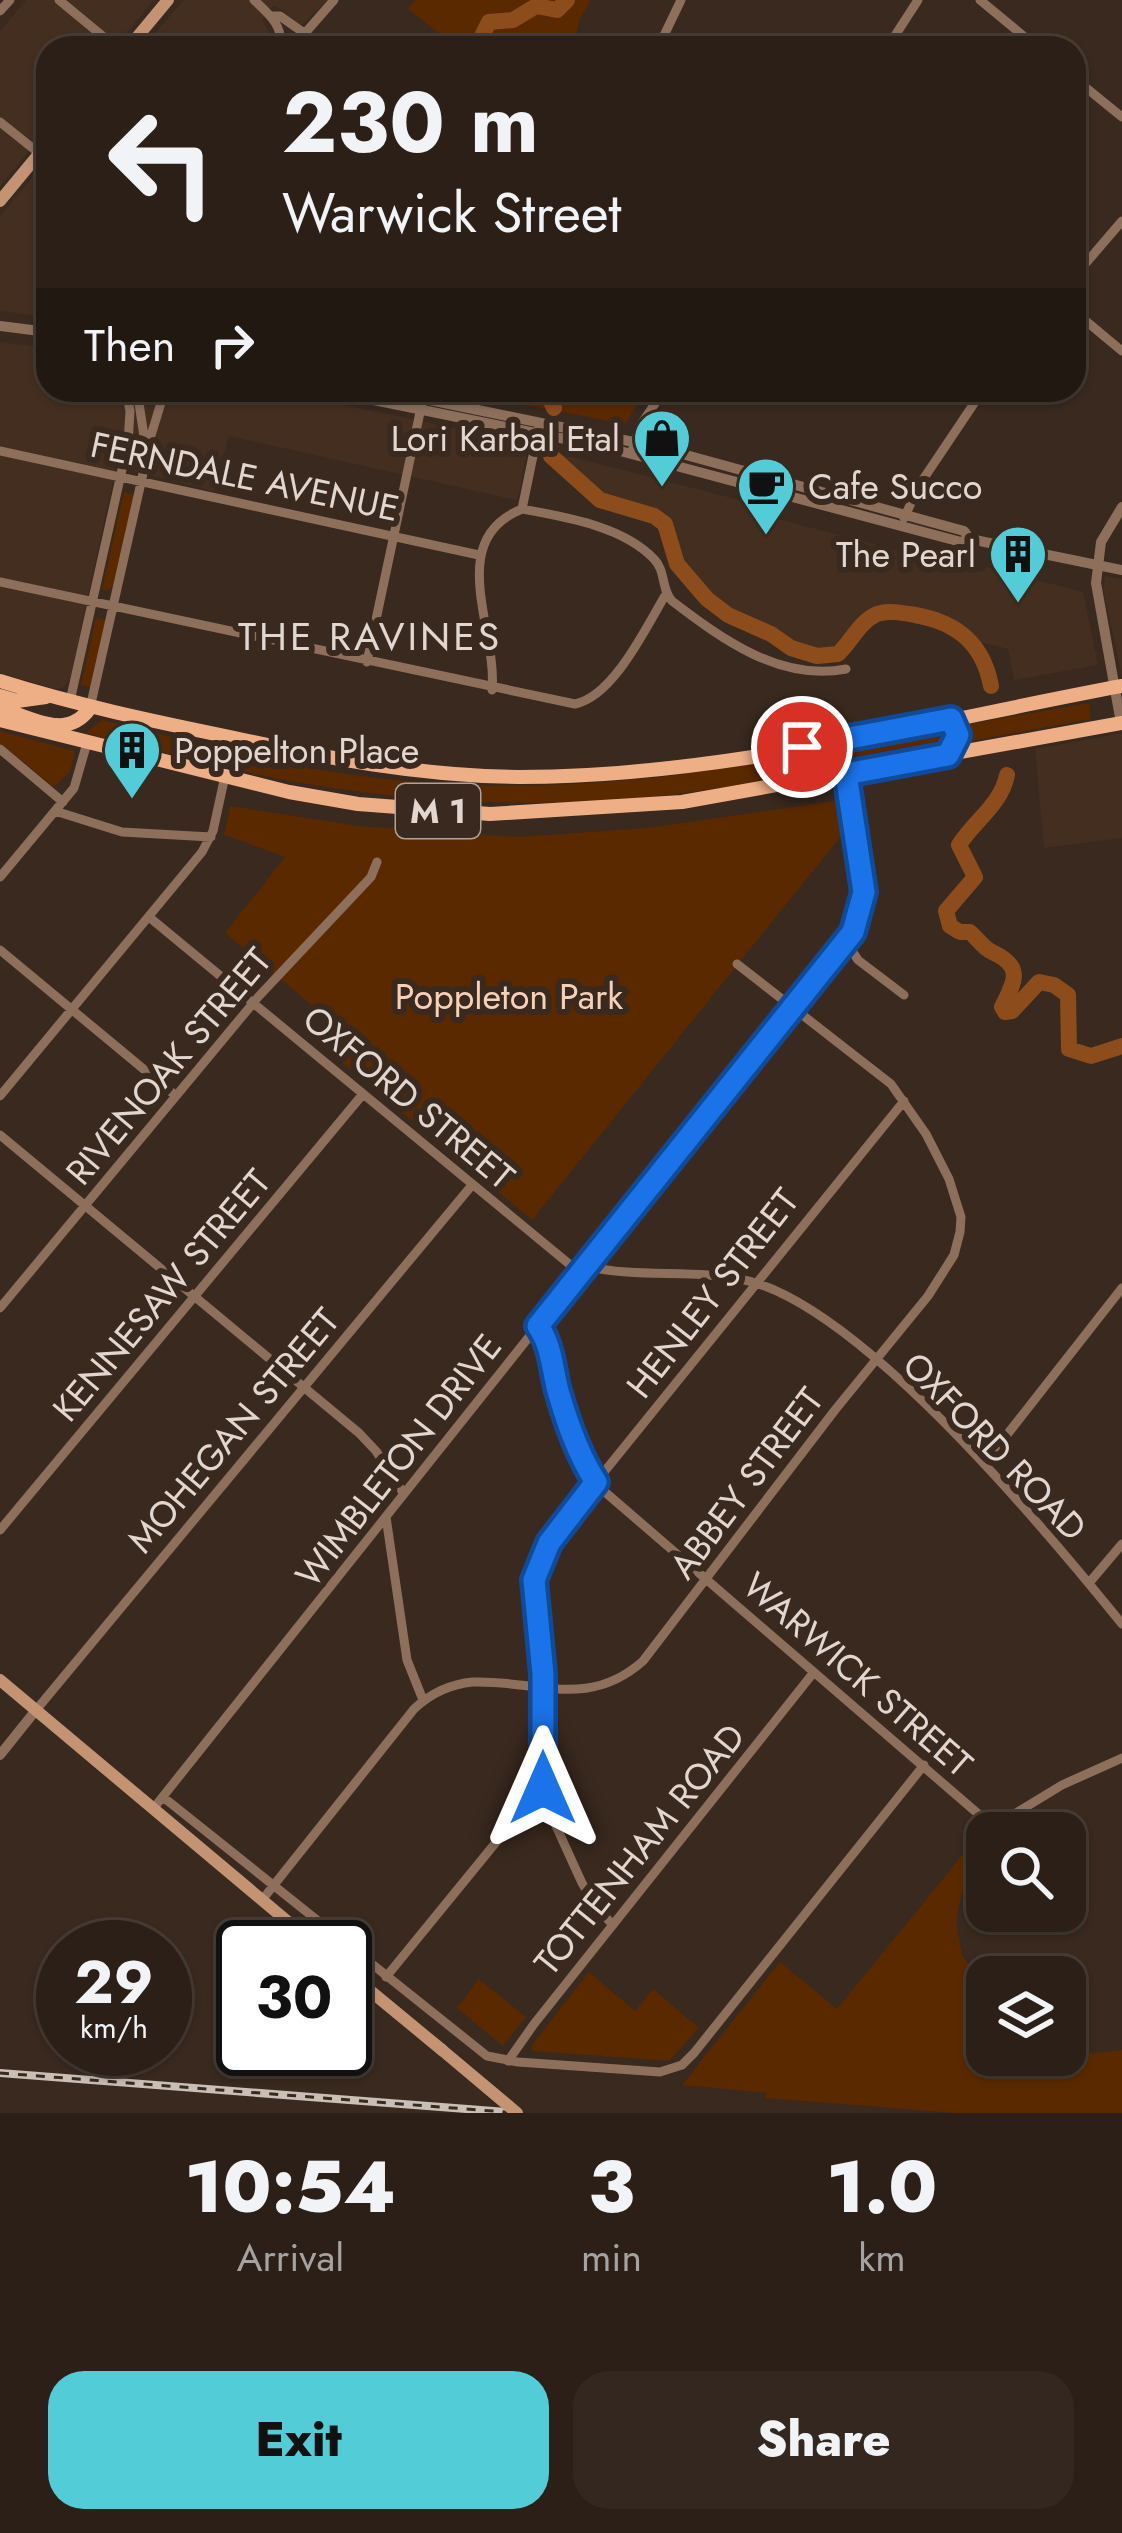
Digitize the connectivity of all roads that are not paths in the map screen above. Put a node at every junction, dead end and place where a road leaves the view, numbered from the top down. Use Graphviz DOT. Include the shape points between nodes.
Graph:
graph roads {
  1 [pos="10,0"];
  2 [pos="59,0"];
  3 [pos="168,0"];
  4 [pos="254,0"];
  5 [pos="334,0"];
  6 [pos="682,0"];
  7 [pos="918,0"];
  8 [pos="980,0"];
  9 [pos="0,11"];
  10 [pos="272,16"];
  11 [pos="304,34"];
  12 [pos="102,36"];
  13 [pos="138,36"];
  14 [pos="282,36"];
  15 [pos="664,36"];
  16 [pos="894,36"];
  17 [pos="1024,36"];
  18 [pos="1086,88"];
  19 [pos="1122,117"];
  20 [pos="0,122"];
  21 [pos="36,143"];
  22 [pos="36,158"];
  23 [pos="0,201"];
  24 [pos="1122,221"];
  25 [pos="1086,263"];
  26 [pos="1086,321"];
  27 [pos="0,326"];
  28 [pos="36,330"];
  29 [pos="1122,351"];
  30 [pos="128,402"];
  31 [pos="139,402"];
  32 [pos="161,402"];
  33 [pos="408,402"];
  34 [pos="416,402"];
  35 [pos="658,402"];
  36 [pos="975,402"];
  37 [pos="422,404"];
  38 [pos="539,428"];
  39 [pos="148,445"];
  40 [pos="633,448"];
  41 [pos="0,451"];
  42 [pos="121,476"];
  43 [pos="142,481"];
  44 [pos="1122,508"];
  45 [pos="522,509"];
  46 [pos="903,521"];
  47 [pos="394,536"];
  48 [pos="479,555"];
  49 [pos="1097,565"];
  50 [pos="1122,570"];
  51 [pos="0,582"];
  52 [pos="666,594"];
  53 [pos="93,602"];
  54 [pos="115,607"];
  55 [pos="367,662"];
  56 [pos="846,669"];
  57 [pos="0,681"];
  58 [pos="1118,687"];
  59 [pos="492,689"];
  60 [pos="0,696"];
  61 [pos="51,697"];
  62 [pos="70,702"];
  63 [pos="90,707"];
  64 [pos="0,708"];
  65 [pos="951,719"];
  66 [pos="0,720"];
  67 [pos="1122,723"];
  68 [pos="87,743"];
  69 [pos="802,747"];
  70 [pos="0,749"];
  71 [pos="948,755"];
  72 [pos="846,774"];
  73 [pos="225,776"];
  74 [pos="794,784"];
  75 [pos="59,806"];
  76 [pos="211,837"];
  77 [pos="377,862"];
  78 [pos="0,877"];
  79 [pos="149,917"];
  80 [pos="847,943"];
  81 [pos="0,950"];
  82 [pos="736,964"];
  83 [pos="904,995"];
  84 [pos="253,1003"];
  85 [pos="793,1006"];
  86 [pos="72,1010"];
  87 [pos="363,1094"];
  88 [pos="0,1096"];
  89 [pos="176,1096"];
  90 [pos="904,1101"];
  91 [pos="0,1135"];
  92 [pos="472,1185"];
  93 [pos="85,1205"];
  94 [pos="583,1269"];
  95 [pos="754,1282"];
  96 [pos="1122,1288"];
  97 [pos="195,1296"];
  98 [pos="0,1308"];
  99 [pos="538,1326"];
  100 [pos="875,1361"];
  101 [pos="304,1388"];
  102 [pos="983,1464"];
  103 [pos="596,1482"];
  104 [pos="404,1494"];
  105 [pos="386,1517"];
  106 [pos="0,1530"];
  107 [pos="1122,1544"];
  108 [pos="706,1579"];
  109 [pos="1089,1583"];
  110 [pos="1122,1624"];
  111 [pos="814,1672"];
  112 [pos="0,1680"];
  113 [pos="543,1688"];
  114 [pos="424,1700"];
  115 [pos="36,1710"];
  116 [pos="0,1755"];
  117 [pos="1122,1758"];
  118 [pos="924,1765"];
  119 [pos="544,1796"];
  120 [pos="163,1797"];
  121 [pos="153,1809"];
  122 [pos="273,1886"];
  123 [pos="262,1900"];
  124 [pos="286,1920"];
  125 [pos="613,1924"];
  126 [pos="386,1977"];
  127 [pos="372,1992"];
  128 [pos="508,2061"];
  129 [pos="517,2113"];
  1 -- 9 [label="street"];
  2 -- 12 [label="street"];
  3 -- 13 [label="main road"];
  4 -- 10 [label="street"];
  5 -- 11 [label="street"];
  6 -- 15 [label="street"];
  7 -- 16 [label="street"];
  8 -- 17 [label="street"];
  10 -- 11 [label="street"];
  10 -- 14 [label="street"];
  18 -- 19 [label="street"];
  20 -- 21 [label="street"];
  22 -- 23 [label="main road"];
  24 -- 25 [label="street"];
  26 -- 29 [label="street"];
  27 -- 28 [label="street"];
  30 -- 42 [label="street"];
  31 -- 39 [label="street"];
  32 -- 39 [label="street"];
  33 -- 37 [label="street"];
  34 -- 37 [label="street"];
  35 -- 40 [label="street"];
  36 -- 46 [label="street"];
  37 -- 38 [label="street"];
  37 -- 47 [label="street"];
  38 -- 40 [label="street"];
  38 -- 45 [label="street"];
  39 -- 43 [label="street"];
  40 -- 46 [label="street"];
  41 -- 42 [label="street, FERNDALE AVENUE"];
  42 -- 43 [label="street, FERNDALE AVENUE"];
  42 -- 53 [label="street"];
  43 -- 47 [label="street, FERNDALE AVENUE"];
  43 -- 54 [label="street"];
  44 -- 49 [label="street"];
  45 -- 48 [label="street" via="498,525"];
  45 -- 52 [label="street" via="593,525 643,550 659,564"];
  46 -- 49 [label="street"];
  47 -- 48 [label="street, FERNDALE AVENUE"];
  47 -- 55 [label="street"];
  48 -- 59 [label="street"];
  49 -- 50 [label="street"];
  49 -- 58 [label="street"];
  51 -- 53 [label="street"];
  52 -- 56 [label="street" via="762,659 806,672"];
  52 -- 59 [label="street" via="628,656 587,701"];
  53 -- 54 [label="street"];
  53 -- 62 [label="street"];
  54 -- 55 [label="street"];
  54 -- 63 [label="street"];
  55 -- 59 [label="street"];
  57 -- 61 [label="main road, M 1"];
  58 -- 65 [label="main road, M 1"];
  58 -- 67 [label="street"];
  60 -- 61 [label="main road"];
  61 -- 62 [label="main road, M 1"];
  62 -- 63 [label="main road, M 1"];
  63 -- 64 [label="main road" via="62,728"];
  63 -- 69 [label="main road, M 1" via="440,774 596,774"];
  65 -- 69 [label="main road, M 1"];
  65 -- 71 [label="main road" via="958,735"];
  66 -- 68 [label="main road, M 1"];
  67 -- 71 [label="main road, M 1"];
  68 -- 73 [label="main road, M 1"];
  68 -- 75 [label="street" via="78,782"];
  69 -- 74 [label="main road" via="788,767"];
  70 -- 75 [label="street"];
  71 -- 72 [label="main road, M 1"];
  72 -- 74 [label="main road, M 1"];
  72 -- 80 [label="street, WIMBLETON DRIVE" via="864,892"];
  73 -- 74 [label="main road, M 1" via="358,804 490,814 682,802"];
  73 -- 76 [label="street"];
  75 -- 76 [label="street" via="122,832"];
  75 -- 78 [label="street"];
  76 -- 79 [label="street"];
  77 -- 84 [label="street, RIVENOAK STREET" via="338,917"];
  79 -- 84 [label="street, OXFORD STREET"];
  79 -- 86 [label="street"];
  80 -- 83 [label="street"];
  80 -- 85 [label="street, WIMBLETON DRIVE"];
  81 -- 86 [label="street"];
  82 -- 85 [label="street, ABBEY STREET"];
  84 -- 87 [label="street, OXFORD STREET"];
  84 -- 89 [label="street, RIVENOAK STREET"];
  85 -- 90 [label="street, ABBEY STREET"];
  85 -- 94 [label="street, WIMBLETON DRIVE"];
  86 -- 88 [label="street"];
  86 -- 89 [label="street"];
  87 -- 92 [label="street, OXFORD STREET"];
  87 -- 97 [label="street, KENNESAW STREET"];
  89 -- 93 [label="street, RIVENOAK STREET"];
  90 -- 95 [label="street, HENLEY STREET"];
  90 -- 100 [label="street, ABBEY STREET" via="957,1196 960,1232 944,1273"];
  91 -- 93 [label="street"];
  92 -- 94 [label="street, OXFORD STREET"];
  92 -- 101 [label="street, MOHEGAN STREET"];
  93 -- 97 [label="street"];
  93 -- 98 [label="street, RIVENOAK STREET"];
  94 -- 95 [label="street"];
  94 -- 99 [label="street, WIMBLETON DRIVE"];
  95 -- 100 [label="street" via="821,1318"];
  95 -- 103 [label="street, HENLEY STREET"];
  96 -- 102 [label="street"];
  97 -- 101 [label="street"];
  97 -- 106 [label="street, KENNESAW STREET"];
  99 -- 103 [label="street, WARWICK STREET"];
  99 -- 104 [label="street, WIMBLETON DRIVE"];
  100 -- 102 [label="street, OXFORD ROAD"];
  100 -- 108 [label="street, ABBEY STREET"];
  101 -- 104 [label="street" via="373,1447"];
  101 -- 115 [label="street, MOHEGAN STREET"];
  102 -- 109 [label="street, OXFORD ROAD"];
  103 -- 108 [label="street, WARWICK STREET"];
  103 -- 113 [label="street, HENLEY STREET" via="536,1567"];
  104 -- 105 [label="street, WIMBLETON DRIVE"];
  105 -- 114 [label="street" via="407,1660"];
  105 -- 120 [label="street, WIMBLETON DRIVE"];
  107 -- 109 [label="street"];
  108 -- 111 [label="street, WARWICK STREET"];
  108 -- 113 [label="street, ABBEY STREET" via="622,1677 588,1689"];
  109 -- 110 [label="street, OXFORD ROAD"];
  111 -- 118 [label="street, WARWICK STREET"];
  111 -- 125 [label="street, TOTTENHAM ROAD"];
  112 -- 115 [label="main road"];
  113 -- 114 [label="street, ABBEY STREET" via="463,1683"];
  113 -- 119 [label="street, HENLEY STREET"];
  114 -- 122 [label="street"];
  115 -- 116 [label="street"];
  115 -- 121 [label="main road"];
  117 -- 118 [label="street, WARWICK STREET" via="998,1824"];
  118 -- 128 [label="street" via="682,2065 660,2072"];
  119 -- 125 [label="street, HENLEY STREET" via="562,1846"];
  119 -- 126 [label="street" via="519,1814"];
  120 -- 121 [label="street, WIMBLETON DRIVE"];
  120 -- 122 [label="street"];
  121 -- 123 [label="main road"];
  122 -- 123 [label="street"];
  122 -- 126 [label="street"];
  123 -- 124 [label="main road"];
  125 -- 128 [label="street, TOTTENHAM ROAD"];
  126 -- 128 [label="street" via="471,2046"];
  127 -- 129 [label="main road, bridge"];
}
